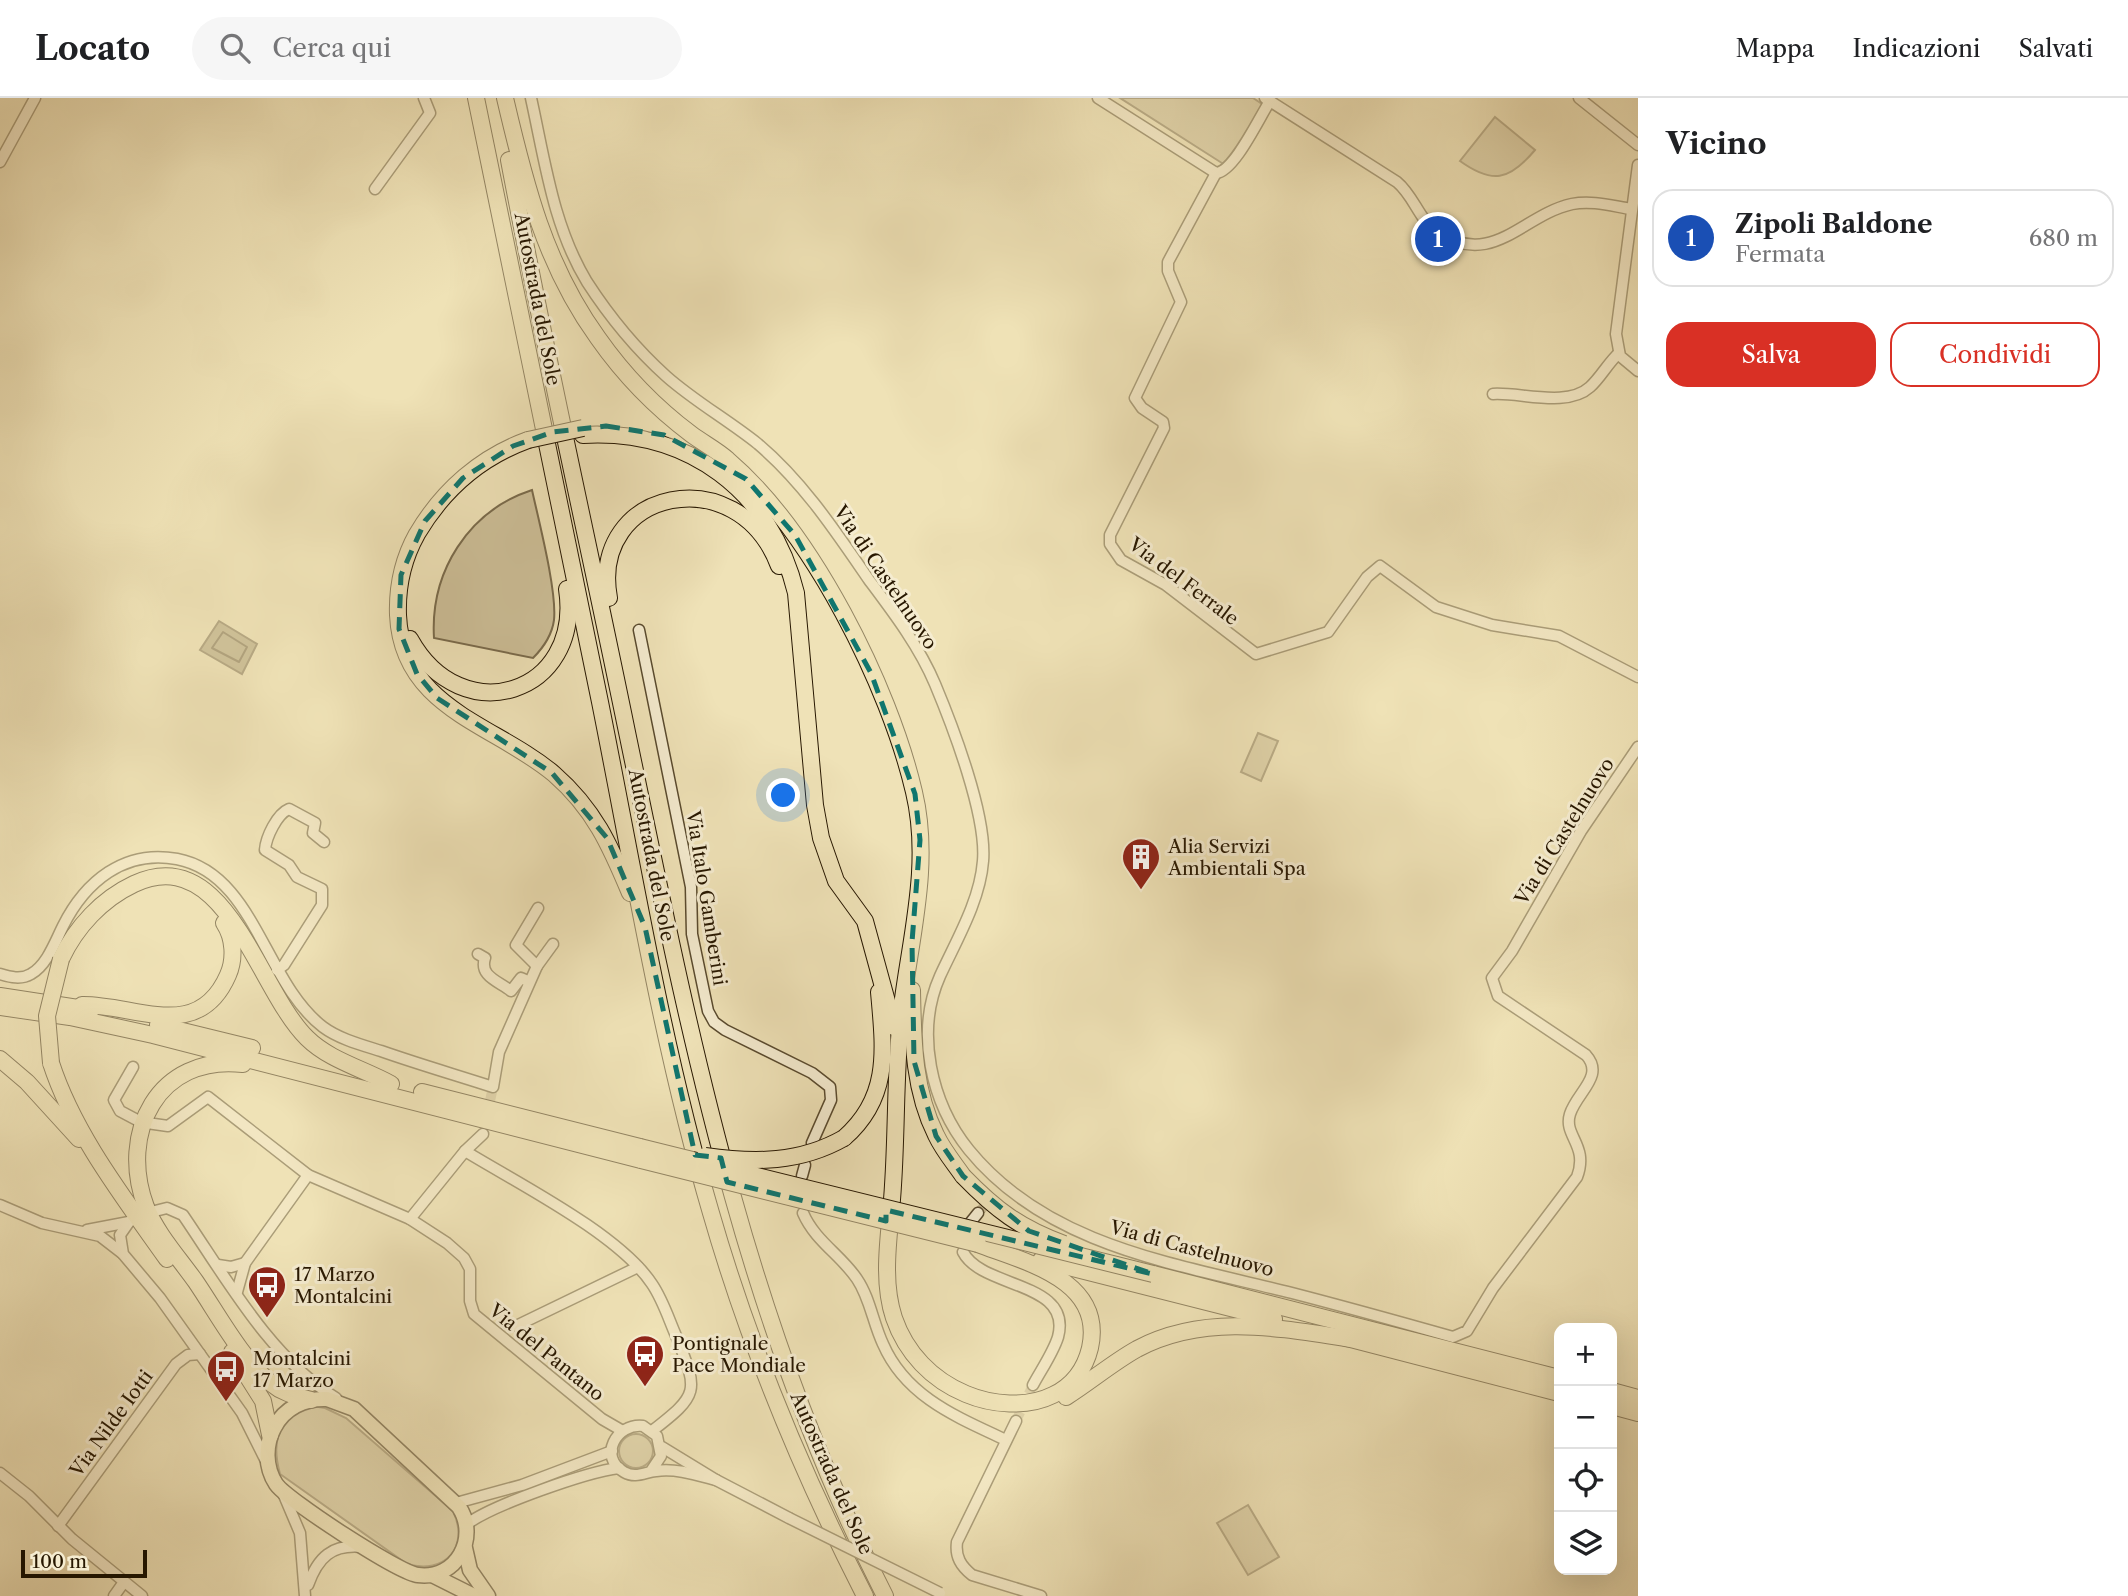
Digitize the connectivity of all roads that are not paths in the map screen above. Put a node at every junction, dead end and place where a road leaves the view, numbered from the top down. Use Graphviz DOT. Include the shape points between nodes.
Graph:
graph roads {
  1 [pos="35,98"];
  2 [pos="424,98"];
  3 [pos="476,98"];
  4 [pos="498,98"];
  5 [pos="505,98"];
  6 [pos="531,98"];
  7 [pos="1098,98"];
  8 [pos="1579,98"];
  9 [pos="1268,99"];
  10 [pos="1638,145"];
  11 [pos="0,162"];
  12 [pos="1638,164"];
  13 [pos="1216,173"];
  14 [pos="376,190"];
  15 [pos="1631,209"];
  16 [pos="1619,353"];
  17 [pos="1638,371"];
  18 [pos="1493,394"];
  19 [pos="583,431"];
  20 [pos="529,443"];
  21 [pos="746,479"];
  22 [pos="563,526"];
  23 [pos="801,622"];
  24 [pos="639,630"];
  25 [pos="609,640"];
  26 [pos="1638,677"];
  27 [pos="1638,747"];
  28 [pos="324,842"];
  29 [pos="537,908"];
  30 [pos="645,927"];
  31 [pos="912,942"];
  32 [pos="553,944"];
  33 [pos="478,954"];
  34 [pos="876,959"];
  35 [pos="63,960"];
  36 [pos="537,966"];
  37 [pos="277,970"];
  38 [pos="0,974"];
  39 [pos="528,981"];
  40 [pos="0,996"];
  41 [pos="69,1006"];
  42 [pos="0,1007"];
  43 [pos="0,1059"];
  44 [pos="53,1060"];
  45 [pos="133,1068"];
  46 [pos="306,1072"];
  47 [pos="391,1084"];
  48 [pos="483,1134"];
  49 [pos="812,1143"];
  50 [pos="465,1150"];
  51 [pos="641,1154"];
  52 [pos="308,1175"];
  53 [pos="114,1183"];
  54 [pos="0,1197"];
  55 [pos="5,1207"];
  56 [pos="155,1211"];
  57 [pos="803,1213"];
  58 [pos="978,1213"];
  59 [pos="410,1219"];
  60 [pos="970,1223"];
  61 [pos="81,1231"];
  62 [pos="166,1240"];
  63 [pos="970,1248"];
  64 [pos="123,1254"];
  65 [pos="245,1263"];
  66 [pos="218,1265"];
  67 [pos="638,1266"];
  68 [pos="1153,1274"];
  69 [pos="237,1292"];
  70 [pos="516,1326"];
  71 [pos="1352,1339"];
  72 [pos="200,1354"];
  73 [pos="1554,1377"];
  74 [pos="1033,1385"];
  75 [pos="1554,1392"];
  76 [pos="1617,1392"];
  77 [pos="1638,1398"];
  78 [pos="312,1399"];
  79 [pos="344,1403"];
  80 [pos="1617,1407"];
  81 [pos="1638,1413"];
  82 [pos="1016,1421"];
  83 [pos="621,1430"];
  84 [pos="652,1430"];
  85 [pos="270,1435"];
  86 [pos="1006,1440"];
  87 [pos="662,1447"];
  88 [pos="612,1451"];
  89 [pos="267,1464"];
  90 [pos="619,1468"];
  91 [pos="651,1471"];
  92 [pos="0,1473"];
  93 [pos="716,1480"];
  94 [pos="283,1493"];
  95 [pos="456,1503"];
  96 [pos="467,1524"];
  97 [pos="58,1526"];
  98 [pos="366,1547"];
  99 [pos="465,1548"];
  100 [pos="432,1575"];
  101 [pos="124,1582"];
  102 [pos="306,1593"];
  103 [pos="944,1594"];
  104 [pos="114,1596"];
  105 [pos="142,1596"];
  106 [pos="474,1596"];
  107 [pos="488,1596"];
  108 [pos="865,1596"];
  109 [pos="885,1596"];
  110 [pos="1041,1596"];
  1 -- 11 [label="street"];
  2 -- 14 [label="street" via="430,113"];
  3 -- 22 [label="highway, Autostrada del Sole"];
  4 -- 25 [label="highway, Autostrada del Sole"];
  5 -- 21 [label="highway" via="533,210 569,295 630,378"];
  6 -- 27 [label="street, Via di Castelnuovo" via="558,222 586,281 624,333 661,371 759,445 800,486 901,623 933,680 971,787 983,861 961,931 937,981 928,1043 933,1080 945,1113 1001,1189 1068,1228 1135,1253 1460,1336 1577,1177 1582,1155 1569,1117 1593,1074 1586,1055 1498,996 1492,978"];
  7 -- 13 [label="street"];
  8 -- 10 [label="street"];
  9 -- 13 [label="street" via="1233,163"];
  9 -- 15 [label="street" via="1397,182 1429,226 1457,242 1496,242 1575,203"];
  12 -- 15 [label="street"];
  13 -- 26 [label="street, Via del Ferrale" via="1168,262 1181,302 1135,398 1164,428 1110,535 1114,552 1166,585 1256,654 1328,632 1380,566 1436,607 1493,625 1559,636"];
  15 -- 16 [label="street" via="1616,334"];
  16 -- 17 [label="street"];
  16 -- 18 [label="street" via="1592,385 1577,394"];
  19 -- 20 [label="highway"];
  19 -- 21 [label="highway" via="617,427 664,436 703,452"];
  19 -- 23 [label="highway" via="662,443 711,466 728,480 760,513 784,551"];
  20 -- 22 [label="highway" via="465,486 430,528 410,567 405,594 407,627 419,656 434,672 466,690 500,692 529,682 551,663 569,619 556,537"];
  20 -- 30 [label="highway" via="478,466 425,521 401,575 399,629 417,674 437,698 552,773 580,799 607,838"];
  21 -- 31 [label="highway" via="795,535 833,598 896,735 915,794 920,840"];
  22 -- 30 [label="highway, Autostrada del Sole"];
  23 -- 25 [label="highway" via="777,559 758,529 720,502 687,497 640,513 619,538 606,583 614,629"];
  23 -- 34 [label="highway" via="821,838 836,881 865,921"];
  24 -- 49 [label="street, Via Italo Gamberini" via="691,887 692,934 708,1011 725,1030 812,1073 830,1087 831,1100"];
  25 -- 109 [label="highway, Autostrada del Sole" via="686,1017 732,1202 766,1312 811,1432"];
  28 -- 37 [label="street" via="313,833 315,823 310,818 289,809 281,813 265,843 265,850 324,894 322,905"];
  29 -- 36 [label="street" via="516,945"];
  30 -- 108 [label="highway, Autostrada del Sole" via="690,1132 745,1320 793,1444"];
  31 -- 63 [label="highway" via="901,1009 888,1252 890,1305 914,1357 944,1382 977,1398 1015,1403 1048,1398 1076,1378 1089,1351 1091,1323 1085,1304 1055,1274"];
  31 -- 68 [label="highway, bridge" via="914,1061 936,1136 963,1177 994,1208 1029,1231"];
  32 -- 36 [label="street"];
  33 -- 39 [label="street" via="485,958 486,974 511,991 520,978"];
  34 -- 51 [label="highway, bridge" via="881,1078 869,1113 844,1138 813,1153 762,1161"];
  34 -- 71 [label="highway" via="895,1039 884,1283 889,1317 911,1359 933,1379 958,1396 994,1406 1026,1407 1065,1398 1146,1345 1183,1332 1239,1325"];
  35 -- 41 [label="highway" via="89,926 124,897 167,884 185,888 211,906 230,930 233,950 229,973 218,993 182,1016"];
  35 -- 44 [label="highway, bridge" via="47,1016"];
  35 -- 47 [label="highway" via="82,925 120,890 144,879 167,876 188,880 222,904 273,994 309,1040"];
  36 -- 39 [label="street"];
  37 -- 38 [label="street" via="234,895 219,878 198,866 156,857 127,862 96,879 76,899 51,949 31,975"];
  37 -- 39 [label="street" via="307,1012 334,1034 493,1087 499,1052"];
  40 -- 41 [label="highway"];
  41 -- 47 [label="highway"];
  42 -- 46 [label="highway" via="153,1034"];
  43 -- 53 [label="highway" via="61,1117"];
  44 -- 53 [label="highway" via="72,1110"];
  44 -- 62 [label="highway" via="89,1132 140,1210"];
  45 -- 52 [label="street, Via del Pantano" via="114,1100 120,1111 168,1126 208,1097"];
  46 -- 51 [label="highway"];
  46 -- 62 [label="highway" via="216,1063 183,1073 158,1094 141,1128 139,1164 146,1205"];
  47 -- 51 [label="highway"];
  48 -- 50 [label="street"];
  50 -- 59 [label="street"];
  50 -- 67 [label="street" via="603,1236"];
  51 -- 63 [label="highway, bridge"];
  51 -- 68 [label="highway, bridge"];
  52 -- 59 [label="street, Via del Pantano"];
  52 -- 65 [label="street"];
  53 -- 85 [label="highway" via="259,1393"];
  54 -- 55 [label="street"];
  55 -- 61 [label="street" via="42,1223"];
  56 -- 66 [label="street" via="167,1208 181,1213"];
  57 -- 86 [label="street" via="809,1228 857,1279 891,1363 913,1390"];
  58 -- 60 [label="street"];
  59 -- 83 [label="street, Via del Pantano" via="464,1258 470,1269 474,1314"];
  61 -- 64 [label="street" via="106,1238"];
  61 -- 64 [label="street" via="129,1222 119,1238"];
  62 -- 78 [label="highway" via="261,1372 285,1392"];
  63 -- 71 [label="highway"];
  63 -- 74 [label="street" via="969,1264 1034,1291 1055,1310 1058,1337"];
  64 -- 72 [label="street"];
  65 -- 66 [label="street"];
  65 -- 69 [label="street"];
  66 -- 69 [label="street"];
  67 -- 70 [label="street"];
  67 -- 84 [label="street" via="661,1299 692,1377 689,1399"];
  68 -- 73 [label="highway"];
  69 -- 79 [label="street" via="290,1364"];
  71 -- 75 [label="highway"];
  72 -- 89 [label="street" via="247,1421"];
  72 -- 97 [label="street, Via Nilde Iotti" via="188,1355 176,1364"];
  76 -- 77 [label="highway"];
  78 -- 79 [label="main road"];
  78 -- 85 [label="main road" via="286,1412"];
  79 -- 95 [label="main road"];
  80 -- 81 [label="highway"];
  82 -- 86 [label="street"];
  83 -- 84 [label="street" via="637,1425"];
  83 -- 88 [label="street"];
  84 -- 87 [label="street"];
  85 -- 89 [label="main road"];
  86 -- 110 [label="street" via="956,1551 963,1568 972,1575"];
  87 -- 91 [label="street"];
  87 -- 93 [label="street"];
  88 -- 90 [label="street"];
  88 -- 95 [label="street" via="512,1489"];
  89 -- 94 [label="main road"];
  90 -- 91 [label="street" via="633,1475"];
  90 -- 96 [label="street" via="582,1477"];
  91 -- 93 [label="street" via="671,1469"];
  92 -- 97 [label="street"];
  93 -- 103 [label="street, bridge"];
  94 -- 98 [label="main road"];
  94 -- 102 [label="street" via="300,1533"];
  95 -- 96 [label="main road"];
  96 -- 99 [label="main road"];
  97 -- 101 [label="street"];
  98 -- 100 [label="main road" via="404,1571"];
  98 -- 102 [label="street" via="327,1552 317,1563"];
  99 -- 100 [label="main road" via="449,1568"];
  99 -- 107 [label="main road" via="470,1570"];
  100 -- 106 [label="main road"];
  101 -- 104 [label="street"];
  101 -- 105 [label="street"];
}
